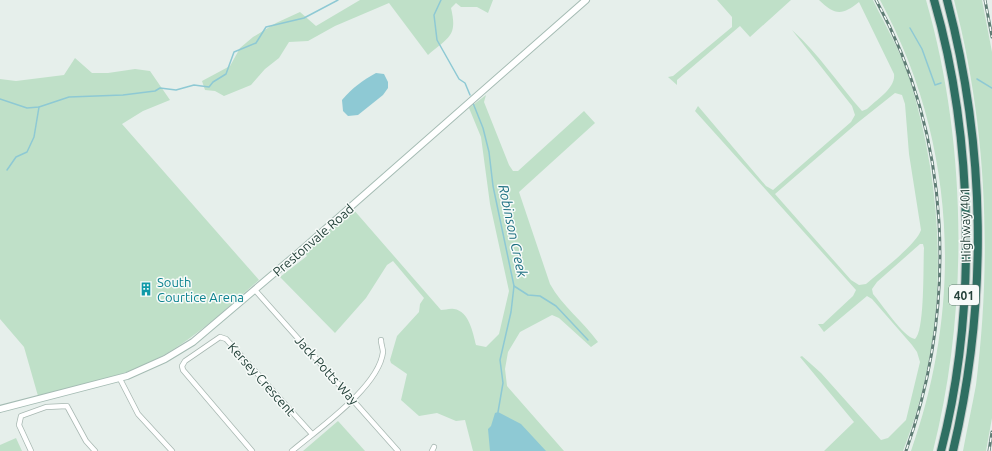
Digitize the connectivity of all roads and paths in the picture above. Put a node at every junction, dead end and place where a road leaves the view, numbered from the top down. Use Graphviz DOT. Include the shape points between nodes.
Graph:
graph roads {
  1 [pos="586,0"];
  2 [pos="934,0"];
  3 [pos="947,0"];
  4 [pos="255,290"];
  5 [pos="381,340"];
  6 [pos="120,378"];
  7 [pos="353,400"];
  8 [pos="0,409"];
  9 [pos="312,434"];
  10 [pos="31,451"];
  11 [pos="95,451"];
  12 [pos="172,451"];
  13 [pos="252,451"];
  14 [pos="292,451"];
  15 [pos="398,451"];
  16 [pos="941,451"];
  17 [pos="953,451"];
  1 -- 4 [label="street, Prestonvale Road"];
  2 -- 16 [label="highway, Highway 401 / 401" via="946,47 957,114 966,235 964,307 956,370"];
  3 -- 17 [label="highway, Highway 401 / 401" via="968,95 975,155 978,232 971,357"];
  4 -- 6 [label="street, Prestonvale Road" via="193,342 151,366"];
  4 -- 7 [label="street, Jack Potts Way"];
  5 -- 7 [label="street" via="383,352 372,376"];
  6 -- 8 [label="street, Prestonvale Road"];
  6 -- 12 [label="street" via="138,414"];
  7 -- 9 [label="street"];
  7 -- 15 [label="street, Jack Potts Way"];
  9 -- 13 [label="street, Kersey Crescent" via="226,339 220,338 185,361 182,370"];
  9 -- 14 [label="street"];
  10 -- 11 [label="street" via="19,425 21,416 46,407 66,406 86,441"];
}
